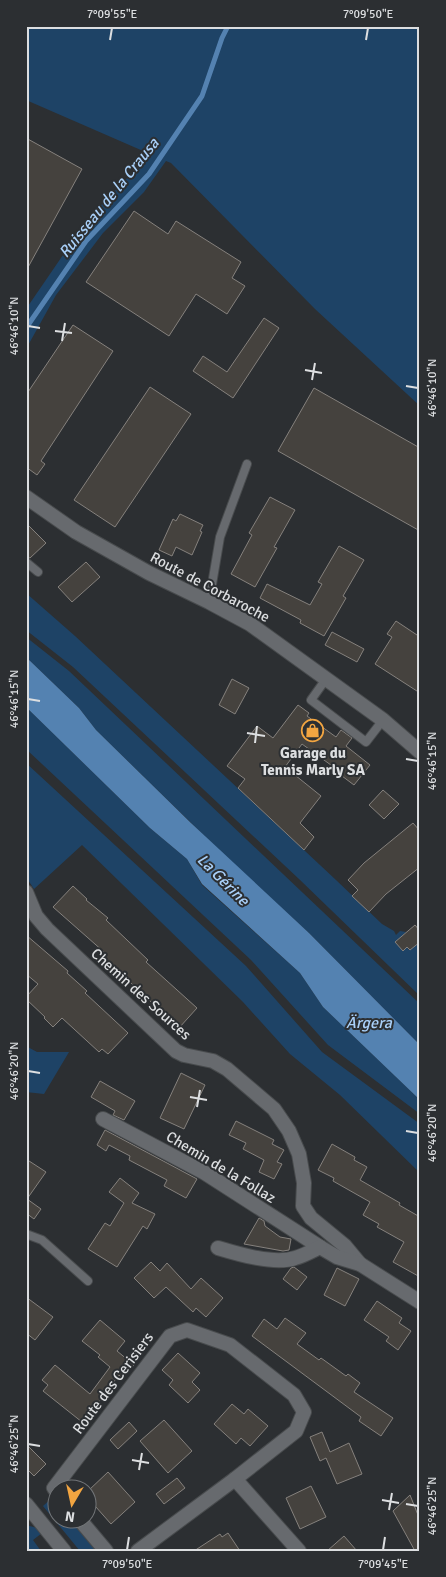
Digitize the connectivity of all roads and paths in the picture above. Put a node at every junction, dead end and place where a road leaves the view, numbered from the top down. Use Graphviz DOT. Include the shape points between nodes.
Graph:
graph roads {
  1 [pos="247,464"];
  2 [pos="26,497"];
  3 [pos="26,562"];
  4 [pos="38,572"];
  5 [pos="209,602"];
  6 [pos="326,679"];
  7 [pos="382,720"];
  8 [pos="420,752"];
  9 [pos="26,892"];
  10 [pos="103,1119"];
  11 [pos="26,1234"];
  12 [pos="320,1247"];
  13 [pos="218,1248"];
  14 [pos="360,1264"];
  15 [pos="88,1280"];
  16 [pos="420,1302"];
  17 [pos="235,1479"];
  18 [pos="60,1480"];
  19 [pos="27,1508"];
  20 [pos="88,1530"];
  21 [pos="64,1551"];
  22 [pos="106,1551"];
  23 [pos="138,1551"];
  24 [pos="299,1551"];
  1 -- 5 [label="lane" via="220,537"];
  2 -- 5 [label="street, Route de Corbaroche" via="76,532"];
  3 -- 4 [label="lane"];
  5 -- 6 [label="street, Route de Corbaroche" via="250,624"];
  6 -- 7 [label="street, Route de Corbaroche"];
  6 -- 7 [label="lane" via="311,700 366,742"];
  7 -- 8 [label="street, Route de Corbaroche"];
  9 -- 14 [label="street, Chemin des Sources" via="36,916 47,930 176,1051 213,1060 274,1109 289,1130 299,1154 304,1183 303,1206 311,1218 345,1246"];
  10 -- 12 [label="street, Chemin de la Follaz" via="205,1173"];
  11 -- 15 [label="lane" via="42,1240"];
  12 -- 13 [label="street" via="284,1260"];
  12 -- 14 [label="street, Chemin de la Follaz" via="337,1257"];
  14 -- 16 [label="street, Chemin de la Follaz"];
  17 -- 18 [label="street, Route des Cerisiers" via="296,1432 304,1412 294,1394 230,1345 187,1330 170,1336"];
  17 -- 23 [label="street, Route des Cerisiers"];
  17 -- 24 [label="street"];
  19 -- 21 [label="street"];
  20 -- 22 [label="street"];
}
